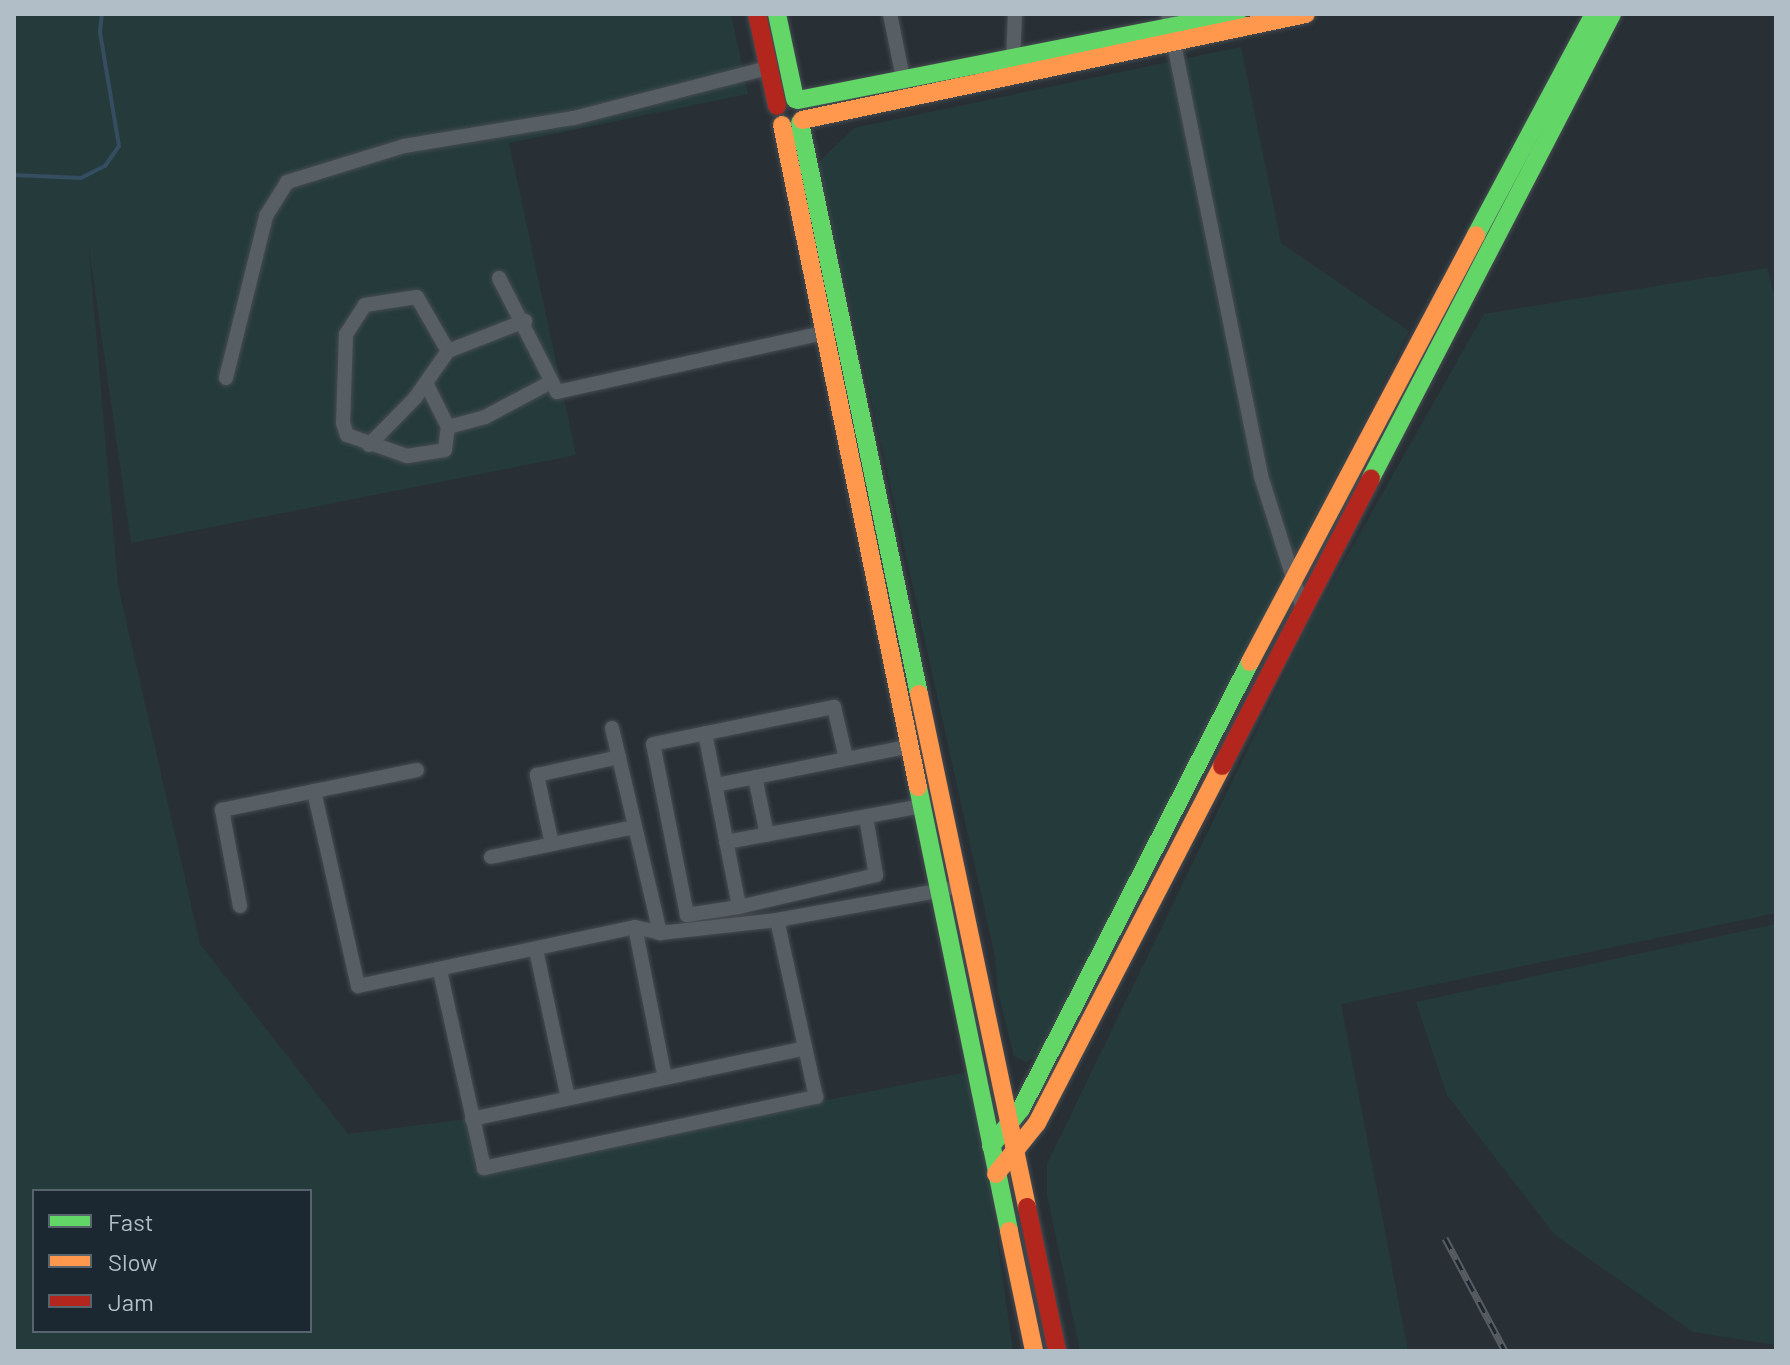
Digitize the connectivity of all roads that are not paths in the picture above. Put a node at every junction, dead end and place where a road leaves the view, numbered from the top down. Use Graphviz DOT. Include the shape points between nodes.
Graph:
graph roads {
  1 [pos="757,14"];
  2 [pos="777,14"];
  3 [pos="890,14"];
  4 [pos="1015,14"];
  5 [pos="1237,14"];
  6 [pos="1306,14"];
  7 [pos="1594,14"];
  8 [pos="1612,14"];
  9 [pos="1171,28"];
  10 [pos="1013,61"];
  11 [pos="768,68"];
  12 [pos="904,83"];
  13 [pos="796,100"];
  14 [pos="777,106"];
  15 [pos="794,122"];
  16 [pos="499,278"];
  17 [pos="525,321"];
  18 [pos="823,333"];
  19 [pos="448,351"];
  20 [pos="226,378"];
  21 [pos="551,382"];
  22 [pos="426,383"];
  23 [pos="448,427"];
  24 [pos="369,445"];
  25 [pos="1293,577"];
  26 [pos="1302,606"];
  27 [pos="909,648"];
  28 [pos="890,652"];
  29 [pos="612,728"];
  30 [pos="705,733"];
  31 [pos="911,746"];
  32 [pos="619,757"];
  33 [pos="846,758"];
  34 [pos="417,770"];
  35 [pos="755,777"];
  36 [pos="716,785"];
  37 [pos="314,791"];
  38 [pos="923,806"];
  39 [pos="866,817"];
  40 [pos="635,827"];
  41 [pos="767,835"];
  42 [pos="726,842"];
  43 [pos="552,844"];
  44 [pos="491,857"];
  45 [pos="959,887"];
  46 [pos="940,891"];
  47 [pos="240,906"];
  48 [pos="739,907"];
  49 [pos="777,920"];
  50 [pos="635,927"];
  51 [pos="660,933"];
  52 [pos="536,950"];
  53 [pos="440,971"];
  54 [pos="978,979"];
  55 [pos="958,982"];
  56 [pos="805,1048"];
  57 [pos="665,1078"];
  58 [pos="568,1098"];
  59 [pos="472,1119"];
  60 [pos="1008,1126"];
  61 [pos="991,1146"];
  62 [pos="1014,1154"];
  63 [pos="996,1174"];
  64 [pos="1034,1351"];
  65 [pos="1057,1351"];
  1 -- 11 [label="street"];
  2 -- 13 [label="street"];
  3 -- 12 [label="street"];
  4 -- 10 [label="street"];
  5 -- 9 [label="street"];
  6 -- 9 [label="street"];
  7 -- 25 [label="street"];
  8 -- 26 [label="street"];
  9 -- 10 [label="street"];
  9 -- 15 [label="street"];
  9 -- 25 [label="street" via="1261,476"];
  10 -- 12 [label="street"];
  11 -- 14 [label="street"];
  11 -- 20 [label="street" via="574,118 404,146 287,182 266,216"];
  12 -- 13 [label="street"];
  13 -- 14 [label="street"];
  13 -- 15 [label="street" via="804,109"];
  14 -- 15 [label="street"];
  15 -- 18 [label="street"];
  15 -- 27 [label="street"];
  16 -- 17 [label="street"];
  17 -- 19 [label="street"];
  17 -- 21 [label="street"];
  18 -- 21 [label="street" via="557,392"];
  18 -- 28 [label="street"];
  19 -- 22 [label="street"];
  19 -- 24 [label="street" via="417,297 365,305 348,323 343,423 347,435"];
  21 -- 23 [label="street" via="485,417"];
  22 -- 23 [label="street"];
  22 -- 24 [label="street"];
  23 -- 24 [label="street" via="445,450 407,456"];
  25 -- 26 [label="street"];
  25 -- 60 [label="street"];
  26 -- 62 [label="street" via="1037,1123"];
  27 -- 28 [label="street"];
  27 -- 45 [label="street"];
  28 -- 31 [label="street"];
  29 -- 32 [label="street"];
  30 -- 33 [label="street" via="834,707"];
  30 -- 36 [label="street"];
  30 -- 48 [label="street" via="658,742 650,749 687,915"];
  31 -- 33 [label="street"];
  31 -- 38 [label="street"];
  32 -- 40 [label="street"];
  32 -- 43 [label="street" via="537,775"];
  33 -- 35 [label="street"];
  34 -- 37 [label="street"];
  35 -- 36 [label="street"];
  35 -- 41 [label="street"];
  36 -- 42 [label="street"];
  37 -- 47 [label="street" via="222,810"];
  37 -- 53 [label="street" via="358,986"];
  38 -- 39 [label="street"];
  38 -- 46 [label="street"];
  39 -- 41 [label="street"];
  39 -- 48 [label="street" via="876,875"];
  40 -- 43 [label="street"];
  40 -- 51 [label="street"];
  41 -- 42 [label="street"];
  42 -- 48 [label="street"];
  43 -- 44 [label="street"];
  45 -- 46 [label="street"];
  45 -- 54 [label="street"];
  46 -- 49 [label="street"];
  46 -- 55 [label="street"];
  49 -- 51 [label="street"];
  49 -- 56 [label="street"];
  50 -- 51 [label="street"];
  50 -- 52 [label="street"];
  50 -- 57 [label="street"];
  52 -- 53 [label="street"];
  52 -- 58 [label="street"];
  53 -- 59 [label="street"];
  54 -- 55 [label="street"];
  54 -- 60 [label="street"];
  55 -- 61 [label="street"];
  56 -- 57 [label="street"];
  56 -- 59 [label="street" via="816,1097 499,1165 484,1168"];
  57 -- 58 [label="street"];
  58 -- 59 [label="street"];
  60 -- 61 [label="street"];
  60 -- 62 [label="street"];
  61 -- 63 [label="street"];
  62 -- 63 [label="street"];
  62 -- 65 [label="street"];
  63 -- 64 [label="street"];
}
